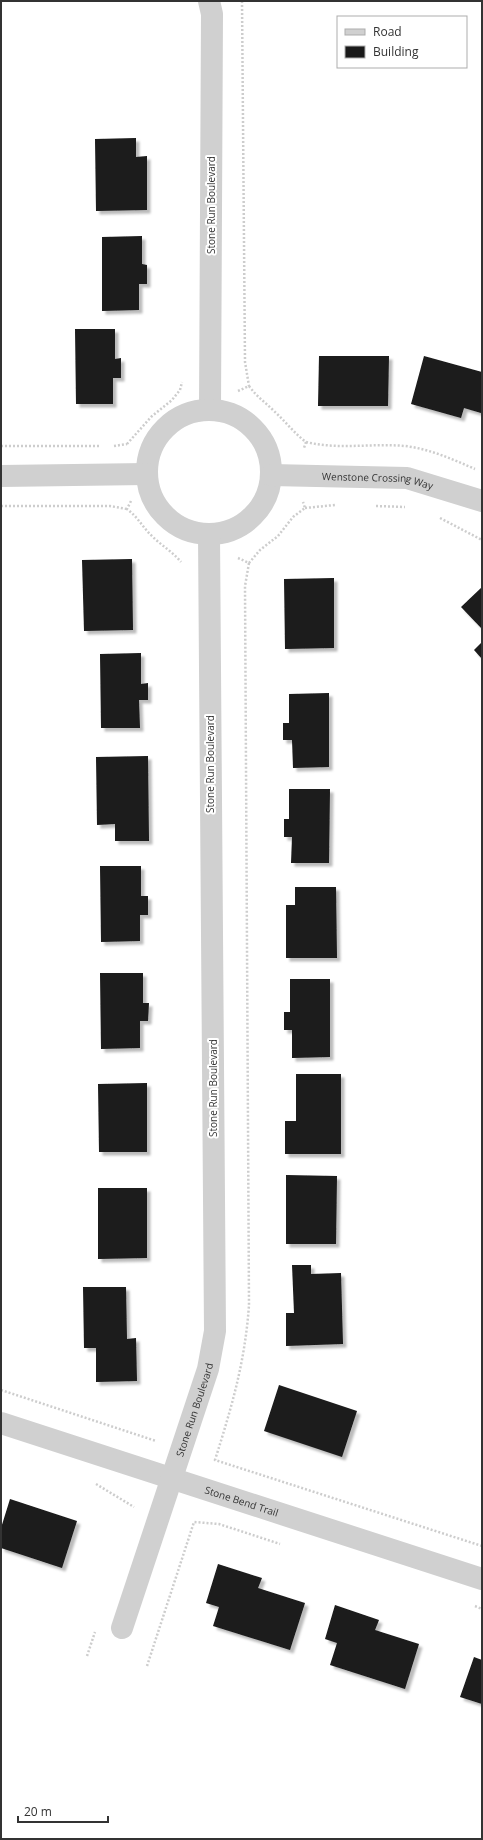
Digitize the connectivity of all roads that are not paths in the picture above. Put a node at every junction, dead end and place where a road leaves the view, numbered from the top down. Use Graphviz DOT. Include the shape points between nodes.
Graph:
graph roads {
  1 [pos="209,1"];
  2 [pos="210,409"];
  3 [pos="146,474"];
  4 [pos="271,475"];
  5 [pos="1,476"];
  6 [pos="482,501"];
  7 [pos="209,535"];
  8 [pos="1,1423"];
  9 [pos="173,1479"];
  10 [pos="482,1579"];
  11 [pos="122,1628"];
  1 -- 2 [label="street, Stone Run Boulevard" via="212,14"];
  2 -- 3 [label="street" via="190,412 172,421 158,436 149,454"];
  2 -- 4 [label="street" via="230,413 247,422 260,437 269,454"];
  3 -- 5 [label="street"];
  3 -- 7 [label="street" via="150,493 159,510 173,523 190,532"];
  4 -- 6 [label="street, Wenstone Crossing Way" via="407,478"];
  4 -- 7 [label="street" via="268,493 258,510 245,523 228,532"];
  7 -- 9 [label="street, Stone Run Boulevard" via="215,1331 208,1369"];
  8 -- 9 [label="street, Stone Bend Trail"];
  9 -- 10 [label="street, Stone Bend Trail"];
  9 -- 11 [label="street, Stone Run Boulevard"];
}
